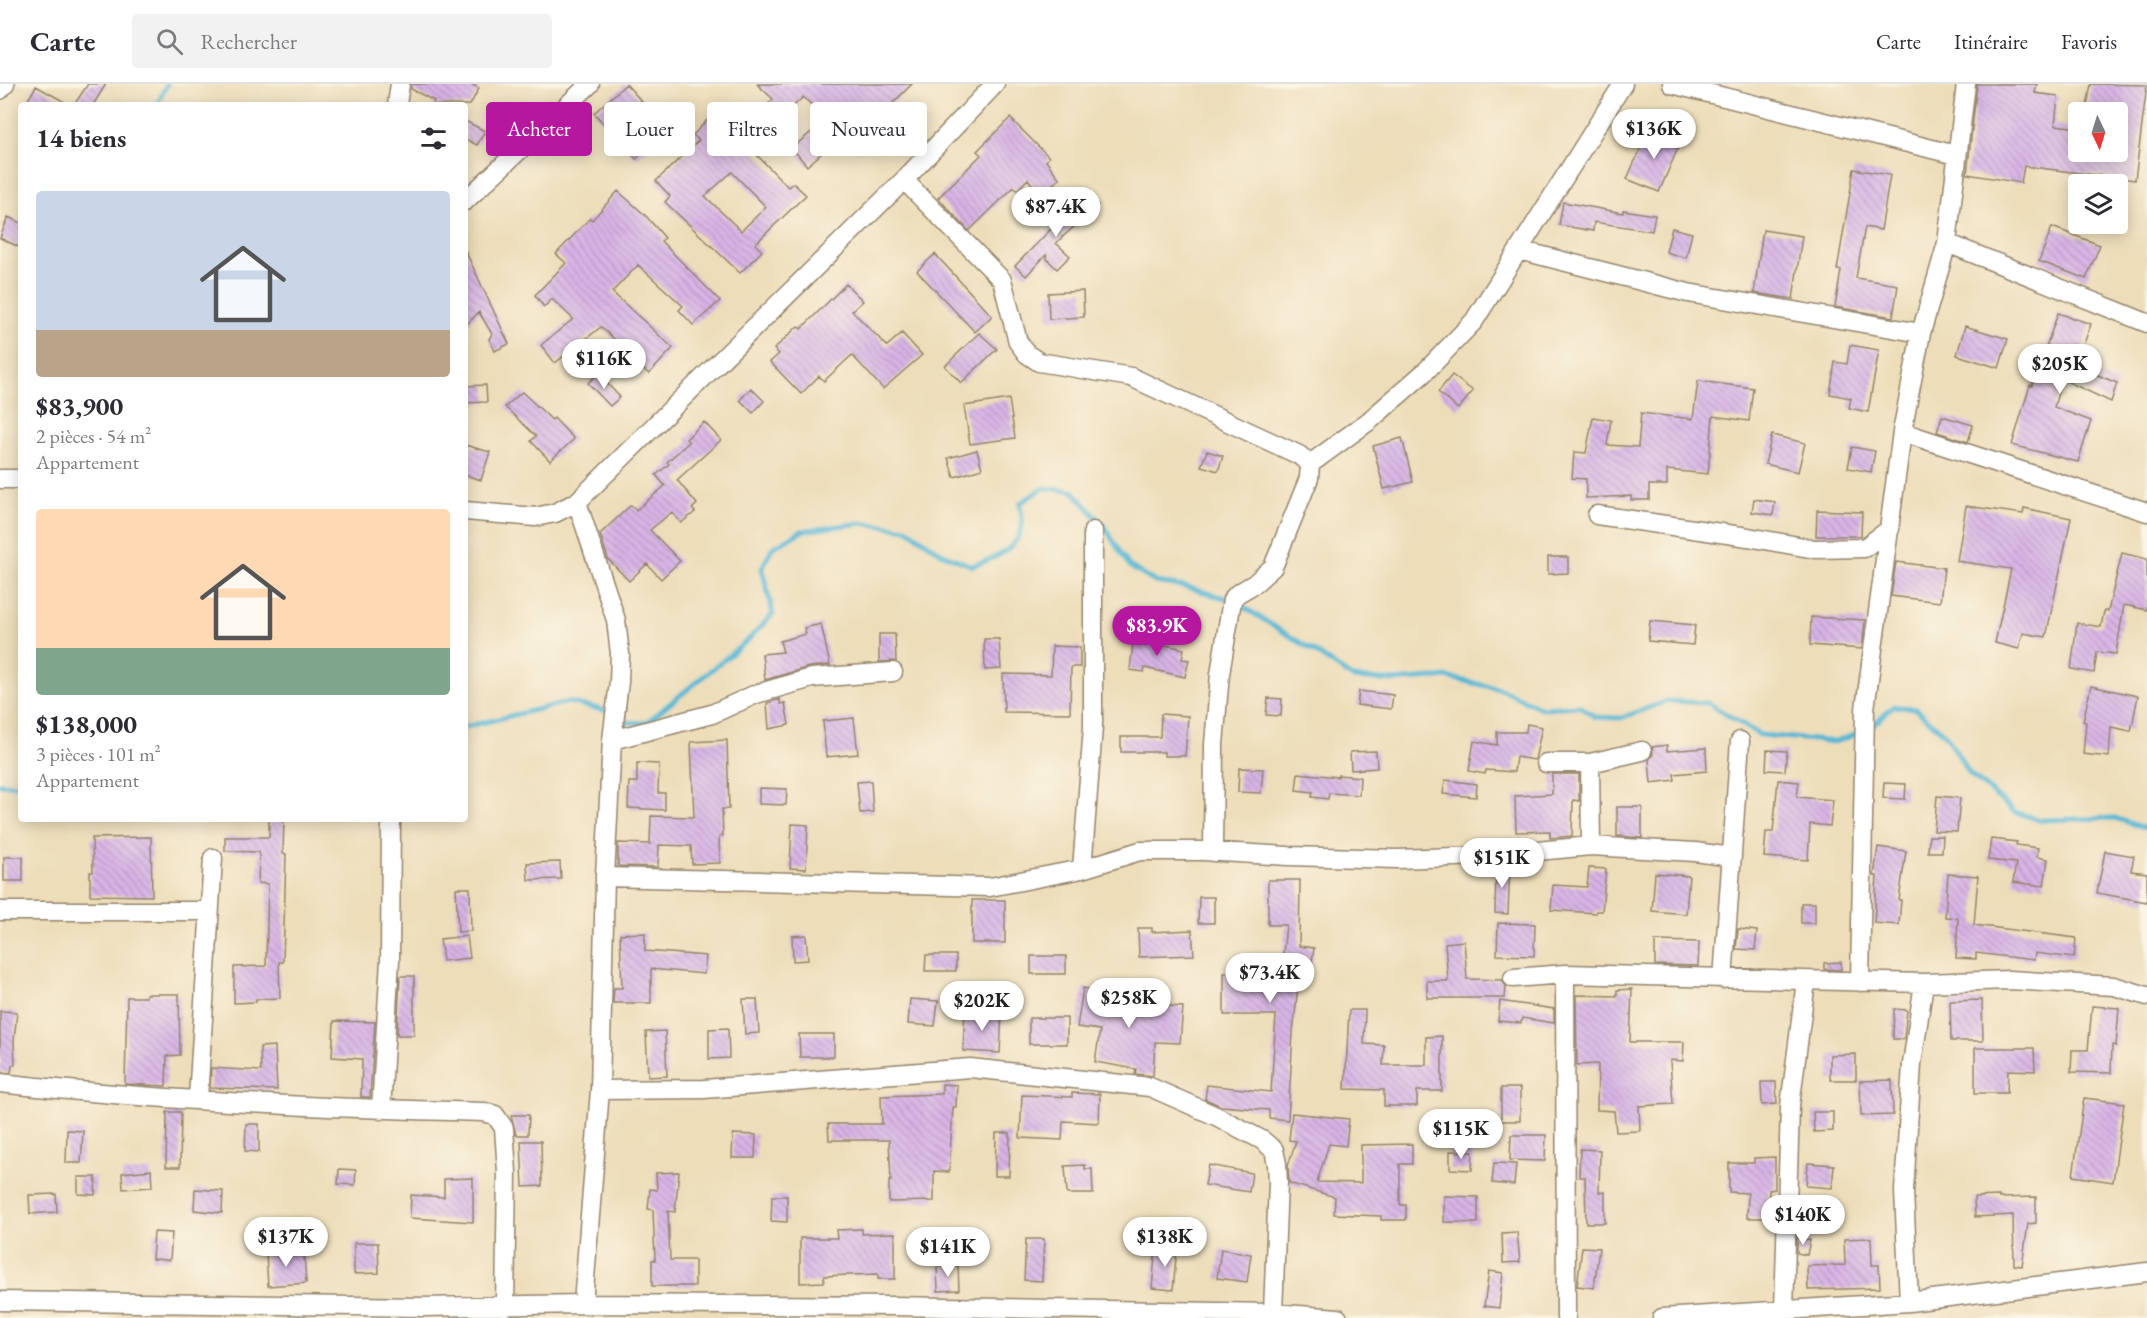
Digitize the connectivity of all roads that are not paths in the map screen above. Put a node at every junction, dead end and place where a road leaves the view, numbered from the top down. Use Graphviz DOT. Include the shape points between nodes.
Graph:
graph roads {
  1 [pos="5,84"];
  2 [pos="400,84"];
  3 [pos="590,84"];
  4 [pos="995,84"];
  5 [pos="1623,84"];
  6 [pos="1672,84"];
  7 [pos="1966,84"];
  8 [pos="0,90"];
  9 [pos="397,102"];
  10 [pos="1956,155"];
  11 [pos="904,180"];
  12 [pos="468,198"];
  13 [pos="1947,243"];
  14 [pos="1519,250"];
  15 [pos="2147,323"];
  16 [pos="1921,333"];
  17 [pos="1902,432"];
  18 [pos="1310,464"];
  19 [pos="18,478"];
  20 [pos="0,479"];
  21 [pos="576,502"];
  22 [pos="468,511"];
  23 [pos="2147,512"];
  24 [pos="1597,515"];
  25 [pos="1890,529"];
  26 [pos="1093,531"];
  27 [pos="893,672"];
  28 [pos="613,734"];
  29 [pos="1740,741"];
  30 [pos="1642,751"];
  31 [pos="1546,763"];
  32 [pos="1590,763"];
  33 [pos="391,822"];
  34 [pos="1591,846"];
  35 [pos="1213,852"];
  36 [pos="1732,857"];
  37 [pos="213,858"];
  38 [pos="1082,869"];
  39 [pos="605,877"];
  40 [pos="0,911"];
  41 [pos="208,911"];
  42 [pos="1565,974"];
  43 [pos="1513,978"];
  44 [pos="1723,979"];
  45 [pos="1806,981"];
  46 [pos="1860,982"];
  47 [pos="1924,983"];
  48 [pos="2147,996"];
  49 [pos="0,1083"];
  50 [pos="600,1090"];
  51 [pos="198,1099"];
  52 [pos="381,1110"];
  53 [pos="2147,1272"];
  54 [pos="0,1300"];
  55 [pos="1909,1302"];
  56 [pos="583,1304"];
  57 [pos="505,1307"];
  58 [pos="264,1311"];
  59 [pos="1784,1311"];
  60 [pos="423,1312"];
  61 [pos="1273,1313"];
  62 [pos="1338,1318"];
  63 [pos="1566,1318"];
  64 [pos="1662,1318"];
  1 -- 8 [label="street"];
  2 -- 9 [label="street"];
  3 -- 12 [label="street"];
  4 -- 11 [label="street"];
  5 -- 14 [label="street"];
  6 -- 10 [label="street"];
  7 -- 10 [label="street"];
  10 -- 13 [label="street"];
  11 -- 18 [label="street" via="1002,280 1018,342 1027,354 1039,362 1131,377 1299,455"];
  11 -- 21 [label="street"];
  13 -- 15 [label="street"];
  13 -- 16 [label="street"];
  14 -- 16 [label="street" via="1688,292"];
  14 -- 18 [label="street" via="1474,321 1426,371 1369,421"];
  16 -- 17 [label="street"];
  17 -- 23 [label="street"];
  17 -- 25 [label="street"];
  18 -- 35 [label="street" via="1309,478 1272,567 1232,600 1214,744"];
  19 -- 20 [label="street"];
  21 -- 22 [label="street" via="555,513 535,517"];
  21 -- 28 [label="street" via="616,620 620,654"];
  24 -- 25 [label="street" via="1815,549 1864,548"];
  25 -- 46 [label="street" via="1865,709"];
  26 -- 38 [label="street" via="1093,727"];
  27 -- 28 [label="street" via="812,678 756,694 712,714"];
  28 -- 39 [label="street"];
  29 -- 36 [label="street"];
  30 -- 32 [label="street"];
  31 -- 32 [label="street"];
  32 -- 34 [label="street"];
  33 -- 52 [label="street" via="390,960"];
  34 -- 35 [label="street" via="1397,859"];
  34 -- 36 [label="street"];
  35 -- 38 [label="street" via="1140,851"];
  36 -- 44 [label="street"];
  37 -- 41 [label="street"];
  38 -- 39 [label="street" via="990,887"];
  39 -- 50 [label="street"];
  40 -- 41 [label="street"];
  41 -- 51 [label="street"];
  42 -- 43 [label="street"];
  42 -- 44 [label="street"];
  42 -- 63 [label="street"];
  44 -- 45 [label="street"];
  45 -- 46 [label="street"];
  45 -- 59 [label="street" via="1790,1106"];
  46 -- 47 [label="street"];
  47 -- 48 [label="street" via="2009,980 2114,986"];
  47 -- 55 [label="street" via="1912,1064 1904,1191"];
  49 -- 51 [label="street"];
  50 -- 56 [label="street"];
  50 -- 61 [label="street" via="704,1089 970,1068 1150,1087 1216,1116 1274,1150 1278,1182"];
  51 -- 52 [label="street"];
  52 -- 57 [label="street" via="484,1112 495,1115 504,1128"];
  53 -- 55 [label="street"];
  54 -- 58 [label="street"];
  55 -- 59 [label="street"];
  56 -- 57 [label="street"];
  56 -- 61 [label="street"];
  57 -- 60 [label="street"];
  58 -- 60 [label="street"];
  59 -- 64 [label="street"];
  61 -- 62 [label="street"];
}
